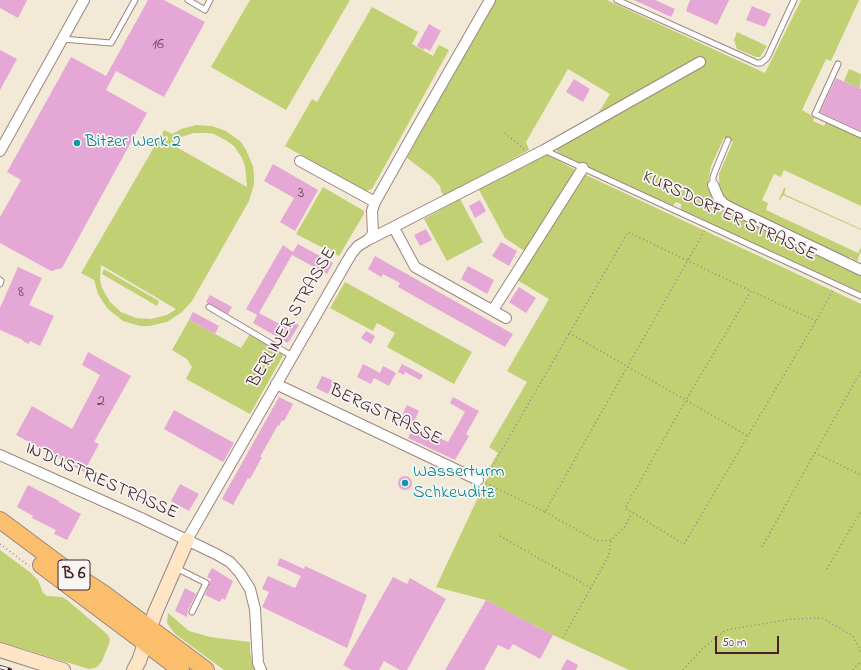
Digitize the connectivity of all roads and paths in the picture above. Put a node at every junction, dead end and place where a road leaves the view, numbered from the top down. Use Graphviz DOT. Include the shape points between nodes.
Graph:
graph roads {
  1 [pos="84,0"];
  2 [pos="136,0"];
  3 [pos="188,0"];
  4 [pos="210,0"];
  5 [pos="490,0"];
  6 [pos="617,0"];
  7 [pos="794,0"];
  8 [pos="62,39"];
  9 [pos="700,62"];
  10 [pos="838,64"];
  11 [pos="505,133"];
  12 [pos="861,135"];
  13 [pos="728,140"];
  14 [pos="544,150"];
  15 [pos="0,152"];
  16 [pos="533,156"];
  17 [pos="300,161"];
  18 [pos="583,168"];
  19 [pos="713,185"];
  20 [pos="375,202"];
  21 [pos="708,226"];
  22 [pos="394,228"];
  23 [pos="368,240"];
  24 [pos="689,261"];
  25 [pos="860,267"];
  26 [pos="0,280"];
  27 [pos="0,284"];
  28 [pos="836,285"];
  29 [pos="751,291"];
  30 [pos="861,296"];
  31 [pos="209,307"];
  32 [pos="493,310"];
  33 [pos="506,318"];
  34 [pos="816,321"];
  35 [pos="569,333"];
  36 [pos="292,356"];
  37 [pos="628,367"];
  38 [pos="861,371"];
  39 [pos="276,384"];
  40 [pos="686,400"];
  41 [pos="748,436"];
  42 [pos="815,453"];
  43 [pos="0,455"];
  44 [pos="861,475"];
  45 [pos="478,480"];
  46 [pos="861,511"];
  47 [pos="545,512"];
  48 [pos="632,513"];
  49 [pos="0,520"];
  50 [pos="0,534"];
  51 [pos="500,536"];
  52 [pos="187,540"];
  53 [pos="611,540"];
  54 [pos="762,547"];
  55 [pos="175,568"];
  56 [pos="827,569"];
  57 [pos="591,588"];
  58 [pos="192,612"];
  59 [pos="147,636"];
  60 [pos="563,638"];
  61 [pos="0,650"];
  62 [pos="861,652"];
  63 [pos="861,661"];
  64 [pos="63,670"];
  65 [pos="134,670"];
  66 [pos="181,670"];
  67 [pos="206,670"];
  68 [pos="261,670"];
  69 [pos="683,670"];
  70 [pos="853,670"];
  1 -- 8 [label="street"];
  2 -- 8 [label="lane" via="111,43"];
  3 -- 4 [label="lane" via="205,10"];
  5 -- 20 [label="street"];
  6 -- 7 [label="lane" via="761,63 767,58"];
  8 -- 15 [label="street"];
  9 -- 14 [label="street"];
  10 -- 12 [label="lane" via="815,114"];
  11 -- 16 [label="path"];
  13 -- 19 [label="lane" via="713,177"];
  14 -- 16 [label="street"];
  14 -- 18 [label="lane, KURSDORFER STRASSE"];
  16 -- 22 [label="street"];
  17 -- 20 [label="street"];
  18 -- 21 [label="lane, KURSDORFER STRASSE"];
  18 -- 32 [label="street"];
  19 -- 25 [label="street" via="719,199 732,210"];
  20 -- 23 [label="street" via="372,211 373,234"];
  21 -- 24 [label="path"];
  21 -- 28 [label="lane, KURSDORFER STRASSE"];
  22 -- 23 [label="street"];
  22 -- 32 [label="street" via="415,267"];
  23 -- 36 [label="street, BERLINER STRASSE" via="352,253"];
  24 -- 29 [label="path"];
  24 -- 35 [label="path" via="628,232"];
  24 -- 37 [label="path"];
  26 -- 27 [label="lane"];
  28 -- 30 [label="lane, KURSDORFER STRASSE"];
  28 -- 34 [label="path"];
  29 -- 34 [label="path"];
  29 -- 40 [label="path"];
  31 -- 36 [label="lane"];
  32 -- 33 [label="street"];
  34 -- 41 [label="path"];
  35 -- 37 [label="path"];
  35 -- 45 [label="path" via="486,477"];
  36 -- 39 [label="street, BERLINER STRASSE"];
  37 -- 40 [label="path"];
  37 -- 47 [label="path"];
  38 -- 42 [label="path"];
  39 -- 45 [label="street, BERGSTRASSE"];
  39 -- 52 [label="street, BERLINER STRASSE"];
  40 -- 41 [label="path"];
  40 -- 48 [label="path" via="625,508"];
  41 -- 48 [label="path" via="684,544"];
  42 -- 44 [label="path"];
  42 -- 54 [label="path"];
  43 -- 52 [label="street, INDUSTRIESTRASSE"];
  45 -- 47 [label="path"];
  46 -- 56 [label="path"];
  47 -- 53 [label="path" via="597,541"];
  48 -- 53 [label="path" via="624,528"];
  49 -- 59 [label="main road, B 6" via="63,568 103,593"];
  50 -- 59 [label="main road, B 6"];
  51 -- 57 [label="path"];
  52 -- 55 [label="street, BERLINER STRASSE"];
  52 -- 68 [label="street, INDUSTRIESTRASSE" via="230,562 240,572 250,589 255,609 258,663"];
  53 -- 57 [label="path" via="609,555"];
  55 -- 58 [label="lane" via="206,583"];
  55 -- 59 [label="street, BERLINER STRASSE"];
  57 -- 60 [label="path"];
  59 -- 65 [label="street, BERLINER STRASSE"];
  59 -- 66 [label="main road, B 6"];
  59 -- 67 [label="main road, B 6"];
  61 -- 64 [label="street"];
  62 -- 69 [label="path" via="853,636 822,618 792,619 726,630 703,648"];
  63 -- 70 [label="path"];
}
